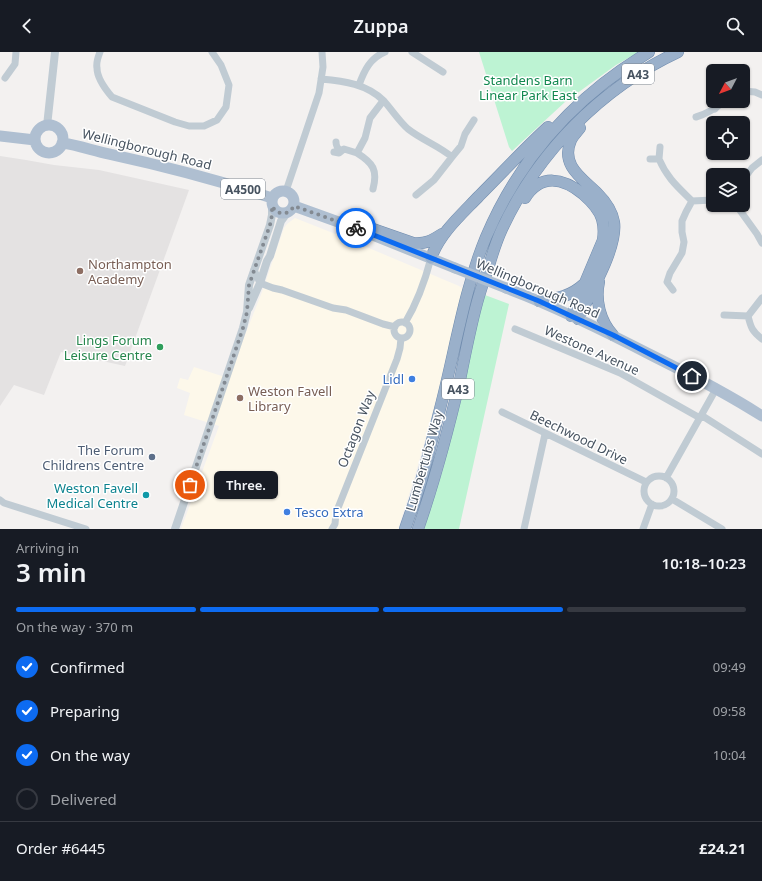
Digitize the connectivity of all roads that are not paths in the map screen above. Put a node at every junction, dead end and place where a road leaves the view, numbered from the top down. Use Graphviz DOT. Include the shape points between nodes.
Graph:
graph roads {
  1 [pos="16,52"];
  2 [pos="55,52"];
  3 [pos="100,52"];
  4 [pos="212,52"];
  5 [pos="322,52"];
  6 [pos="385,52"];
  7 [pos="412,52"];
  8 [pos="649,52"];
  9 [pos="678,52"];
  10 [pos="443,72"];
  11 [pos="5,78"];
  12 [pos="321,79"];
  13 [pos="359,85"];
  14 [pos="592,92"];
  15 [pos="750,92"];
  16 [pos="762,95"];
  17 [pos="383,101"];
  18 [pos="601,101"];
  19 [pos="715,109"];
  20 [pos="696,117"];
  21 [pos="474,120"];
  22 [pos="48,126"];
  23 [pos="1,136"];
  24 [pos="35,140"];
  25 [pos="336,142"];
  26 [pos="62,143"];
  27 [pos="660,147"];
  28 [pos="357,153"];
  29 [pos="452,157"];
  30 [pos="650,159"];
  31 [pos="659,159"];
  32 [pos="762,160"];
  33 [pos="750,171"];
  34 [pos="373,189"];
  35 [pos="286,191"];
  36 [pos="416,195"];
  37 [pos="706,200"];
  38 [pos="692,201"];
  39 [pos="272,202"];
  40 [pos="290,209"];
  41 [pos="741,212"];
  42 [pos="355,228"];
  43 [pos="445,232"];
  44 [pos="762,243"];
  45 [pos="495,247"];
  46 [pos="431,258"];
  47 [pos="254,270"];
  48 [pos="600,274"];
  49 [pos="667,282"];
  50 [pos="260,283"];
  51 [pos="584,283"];
  52 [pos="659,285"];
  53 [pos="673,290"];
  54 [pos="762,298"];
  55 [pos="539,301"];
  56 [pos="247,312"];
  57 [pos="724,315"];
  58 [pos="748,316"];
  59 [pos="574,317"];
  60 [pos="405,323"];
  61 [pos="395,327"];
  62 [pos="515,329"];
  63 [pos="613,335"];
  64 [pos="401,338"];
  65 [pos="762,339"];
  66 [pos="716,389"];
  67 [pos="502,412"];
  68 [pos="762,416"];
  69 [pos="700,417"];
  70 [pos="545,434"];
  71 [pos="762,454"];
  72 [pos="666,478"];
  73 [pos="646,482"];
  74 [pos="672,498"];
  75 [pos="0,500"];
  76 [pos="652,504"];
  77 [pos="334,526"];
  78 [pos="86,529"];
  79 [pos="175,529"];
  80 [pos="405,529"];
  81 [pos="418,529"];
  82 [pos="524,529"];
  83 [pos="643,529"];
  84 [pos="722,529"];
  1 -- 11 [label="street" via="15,64"];
  2 -- 22 [label="street"];
  3 -- 4 [label="street" via="97,69 105,90 112,97 175,122 189,126 204,126 217,120 226,107 229,85"];
  5 -- 12 [label="street"];
  6 -- 13 [label="street" via="378,55 368,66"];
  7 -- 10 [label="street"];
  8 -- 14 [label="highway, Lumbertubs Way / A43" via="617,72"];
  9 -- 18 [label="highway, Lumbertubs Way / A43" via="645,69"];
  12 -- 13 [label="street"];
  12 -- 35 [label="street" via="314,109"];
  13 -- 17 [label="street"];
  14 -- 43 [label="highway" via="561,114 522,151"];
  14 -- 80 [label="highway, Lumbertubs Way / A43" via="563,118 519,174 486,237 477,259 423,474"];
  15 -- 16 [label="street"];
  17 -- 28 [label="street" via="370,118 365,138"];
  17 -- 29 [label="street" via="402,124"];
  18 -- 45 [label="highway, Lumbertubs Way / A43" via="560,140 531,179"];
  18 -- 48 [label="highway" via="594,115 571,139 568,149 570,165 609,207 614,222 614,238"];
  19 -- 20 [label="street"];
  21 -- 29 [label="street" via="461,146"];
  22 -- 24 [label="main road" via="38,130"];
  22 -- 26 [label="main road" via="59,131"];
  23 -- 24 [label="main road"];
  24 -- 26 [label="main road" via="37,147 47,153 57,151"];
  25 -- 28 [label="street" via="338,152 344,150"];
  26 -- 39 [label="main road, Wellingborough Road / A4500" via="214,180"];
  27 -- 31 [label="street"];
  28 -- 34 [label="street" via="373,166 376,180"];
  29 -- 36 [label="street" via="434,180"];
  30 -- 31 [label="street"];
  31 -- 38 [label="street" via="673,183"];
  32 -- 33 [label="street"];
  35 -- 39 [label="main road" via="274,194"];
  35 -- 40 [label="main road" via="292,195 294,202"];
  37 -- 38 [label="street"];
  38 -- 49 [label="street" via="682,221 682,253"];
  39 -- 40 [label="main road" via="274,210 278,212"];
  39 -- 47 [label="street" via="272,218"];
  40 -- 42 [label="main road, Wellingborough Road"];
  40 -- 50 [label="street" via="281,221"];
  41 -- 44 [label="street"];
  42 -- 43 [label="highway" via="370,228 414,243 432,241"];
  42 -- 46 [label="main road, Wellingborough Road"];
  43 -- 46 [label="highway"];
  45 -- 51 [label="highway" via="534,188 550,180 568,184 598,209 604,229 603,240"];
  45 -- 81 [label="highway, Lumbertubs Way / A43" via="477,303 450,422"];
  46 -- 55 [label="main road, Wellingborough Road, bridge"];
  46 -- 60 [label="street" via="413,310"];
  47 -- 50 [label="street"];
  47 -- 56 [label="street" via="249,285"];
  48 -- 59 [label="highway"];
  48 -- 63 [label="highway" via="597,300 608,330"];
  49 -- 52 [label="street"];
  49 -- 53 [label="street"];
  50 -- 56 [label="street"];
  50 -- 61 [label="street"];
  51 -- 55 [label="highway" via="567,295"];
  51 -- 59 [label="highway"];
  54 -- 58 [label="street"];
  55 -- 59 [label="main road, Wellingborough Road"];
  56 -- 79 [label="street"];
  57 -- 58 [label="street"];
  58 -- 65 [label="street" via="752,329"];
  59 -- 63 [label="main road, Wellingborough Road"];
  60 -- 61 [label="street" via="400,322"];
  60 -- 64 [label="street" via="409,327 409,333"];
  61 -- 64 [label="street" via="396,334"];
  62 -- 69 [label="street, Westone Avenue" via="620,373"];
  63 -- 66 [label="main road, Wellingborough Road"];
  64 -- 77 [label="street, Octagon Way" via="397,359 336,513"];
  66 -- 68 [label="main road, Wellingborough Road"];
  66 -- 69 [label="street"];
  67 -- 70 [label="street, Beechwood Drive"];
  69 -- 71 [label="street, Westone Avenue"];
  69 -- 72 [label="street"];
  70 -- 73 [label="street, Beechwood Drive"];
  70 -- 82 [label="street"];
  72 -- 73 [label="street" via="654,477"];
  72 -- 74 [label="street" via="673,486"];
  73 -- 76 [label="street" via="645,496"];
  74 -- 76 [label="street" via="664,505"];
  74 -- 84 [label="street"];
  75 -- 78 [label="street"];
  76 -- 83 [label="street"];
}
